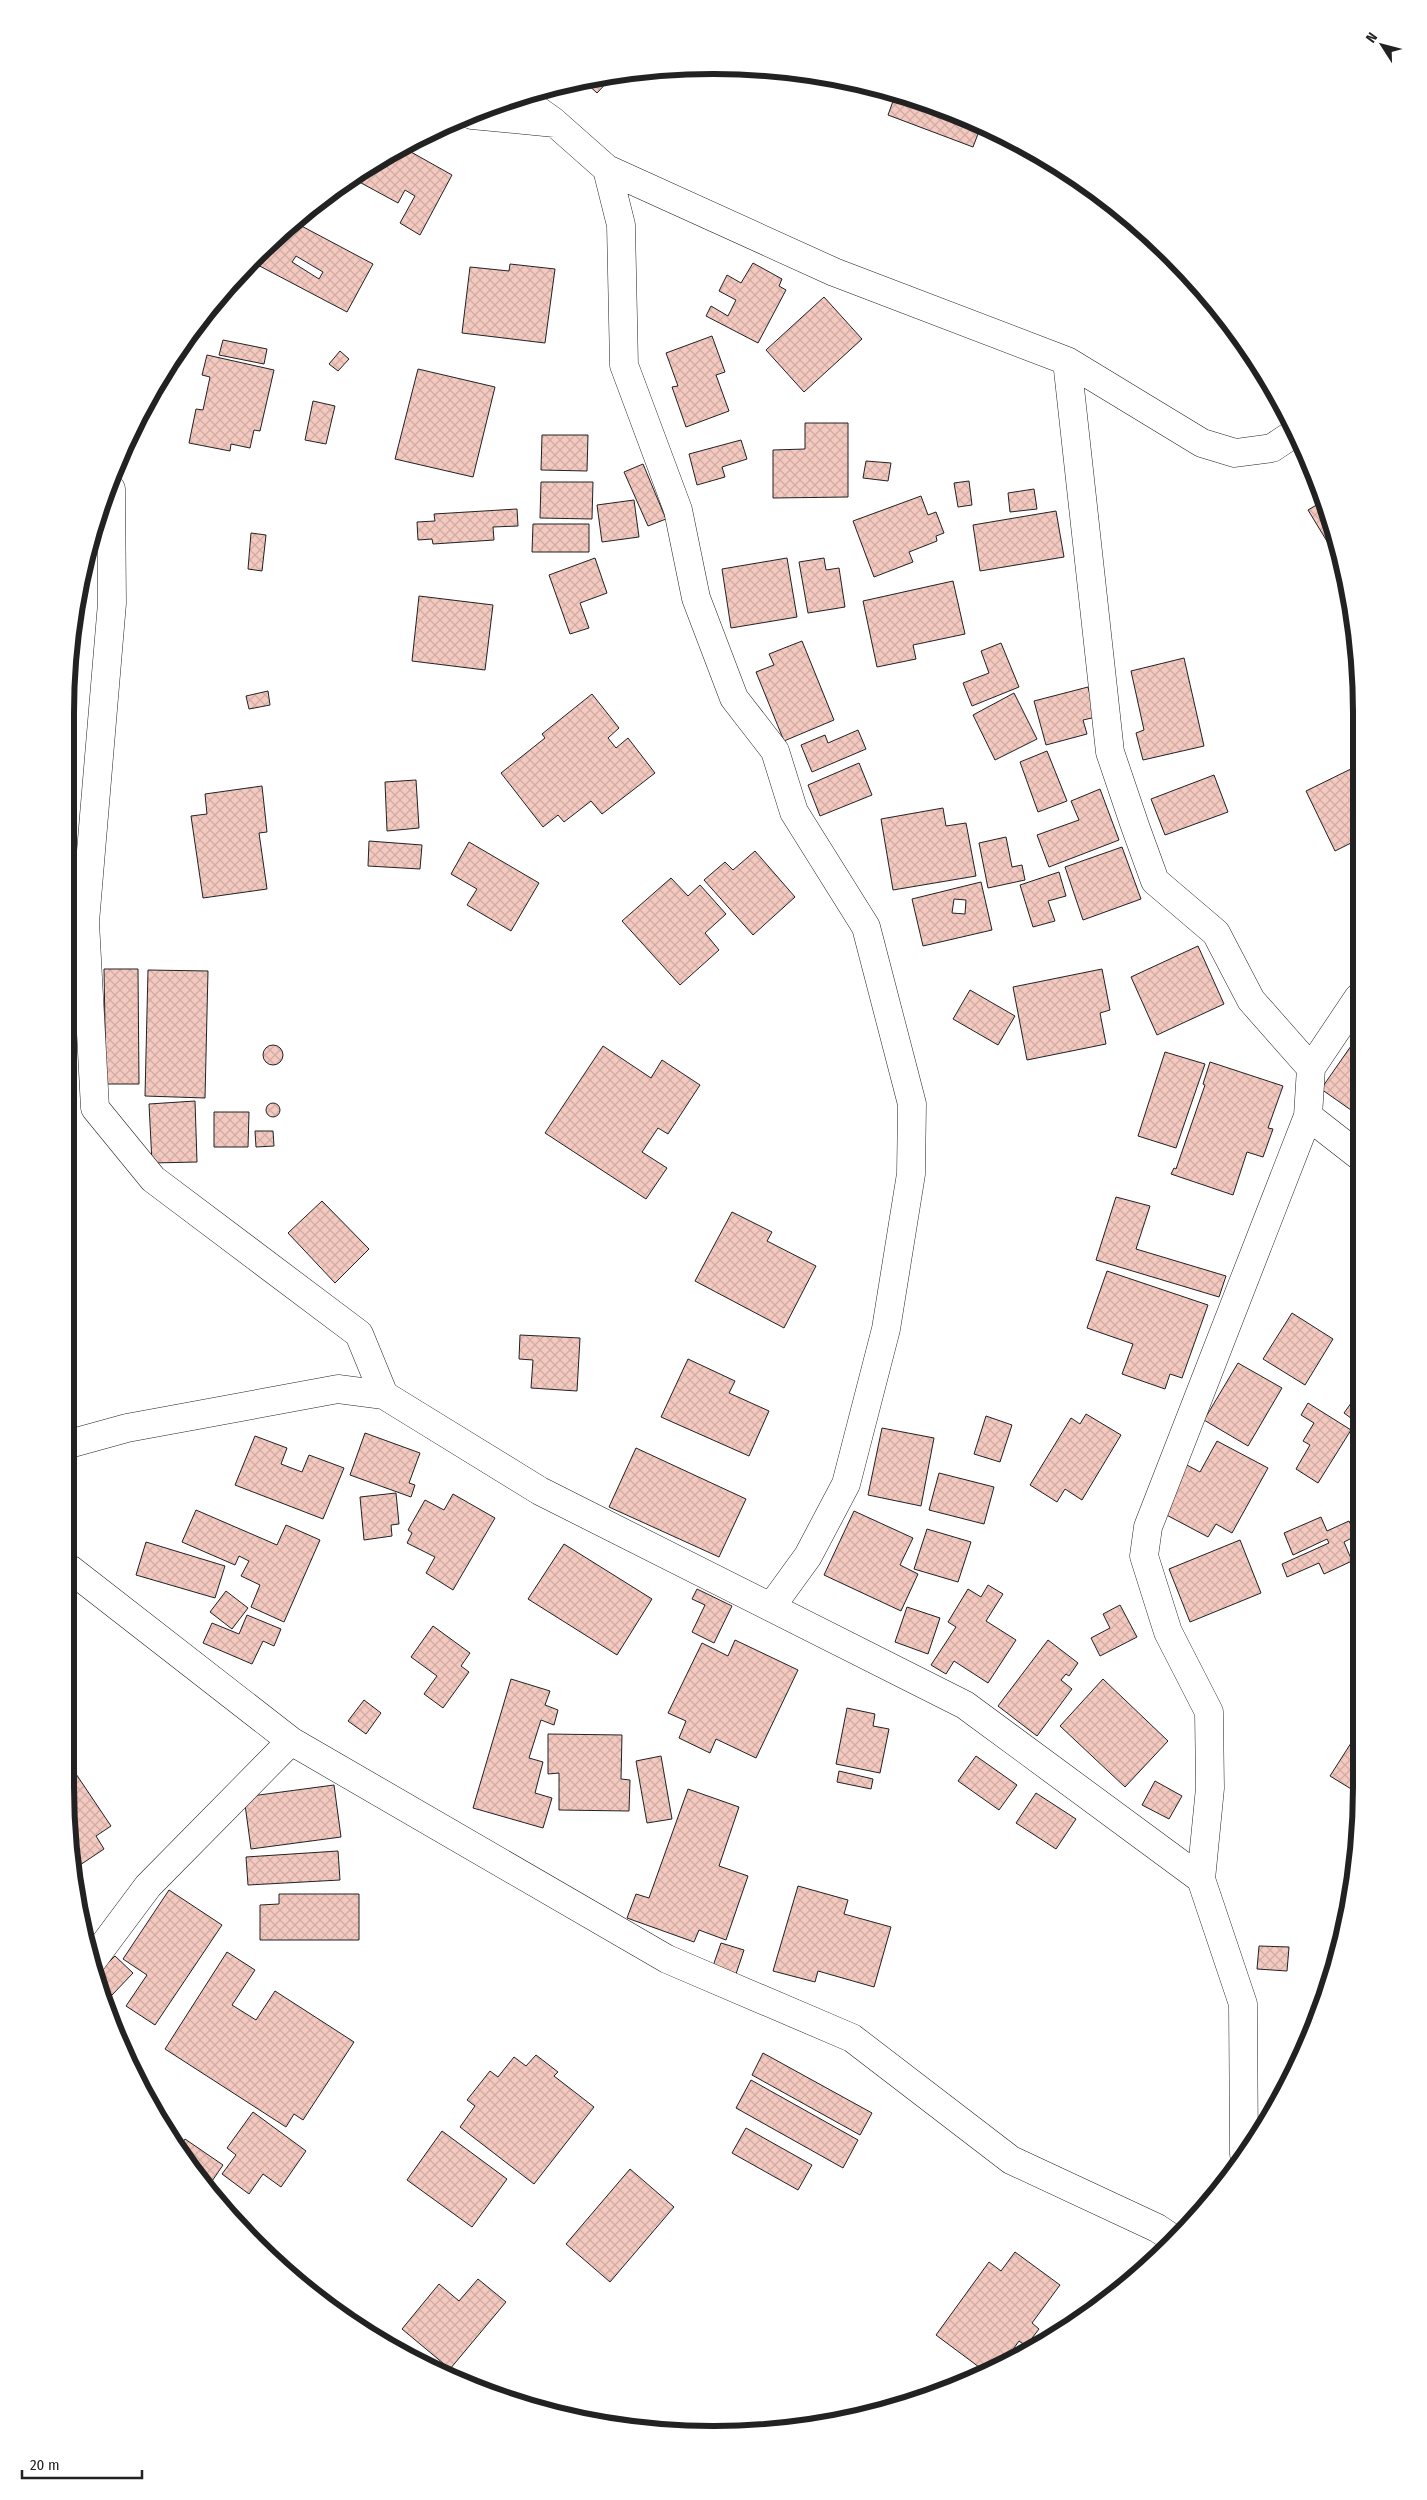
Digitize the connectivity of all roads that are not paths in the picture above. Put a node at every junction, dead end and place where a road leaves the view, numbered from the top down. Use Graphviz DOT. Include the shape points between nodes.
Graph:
graph roads {
  1 [pos="527,102"];
  2 [pos="485,116"];
  3 [pos="555,123"];
  4 [pos="607,169"];
  5 [pos="1067,361"];
  6 [pos="1289,436"];
  7 [pos="111,499"];
  8 [pos="74,884"];
  9 [pos="85,922"];
  10 [pos="1353,1005"];
  11 [pos="1311,1068"];
  12 [pos="1308,1116"];
  13 [pos="1353,1151"];
  14 [pos="384,1394"];
  15 [pos="74,1443"];
  16 [pos="74,1572"];
  17 [pos="771,1607"];
  18 [pos="291,1741"];
  19 [pos="1202,1879"];
  20 [pos="97,1955"];
  21 [pos="1244,2144"];
  22 [pos="1169,2236"];
  1 -- 3 [label="street"];
  2 -- 3 [label="street"];
  3 -- 4 [label="street"];
  4 -- 5 [label="street" via="834,272"];
  4 -- 17 [label="street" via="621,225 624,365 678,510 696,598 734,698 775,751 794,812 866,927 912,1104 911,1174 886,1329 846,1484 808,1556"];
  5 -- 6 [label="street" via="1202,443 1236,452 1272,448"];
  5 -- 11 [label="street" via="1110,752 1135,826 1155,881 1216,933 1252,1000"];
  7 -- 9 [label="street" via="112,603"];
  8 -- 9 [label="street"];
  9 -- 14 [label="street" via="95,1108 153,1179 359,1334"];
  10 -- 11 [label="street"];
  11 -- 12 [label="street"];
  12 -- 13 [label="street"];
  12 -- 19 [label="street" via="1148,1527 1144,1556 1168,1632 1209,1712 1210,1788"];
  14 -- 15 [label="street" via="338,1388 126,1428"];
  14 -- 17 [label="street" via="540,1491"];
  16 -- 18 [label="street"];
  17 -- 19 [label="street" via="965,1705"];
  18 -- 20 [label="street" via="148,1886"];
  18 -- 22 [label="street" via="668,1959 852,2038 1011,2160"];
  19 -- 21 [label="street" via="1243,2004"];
}
